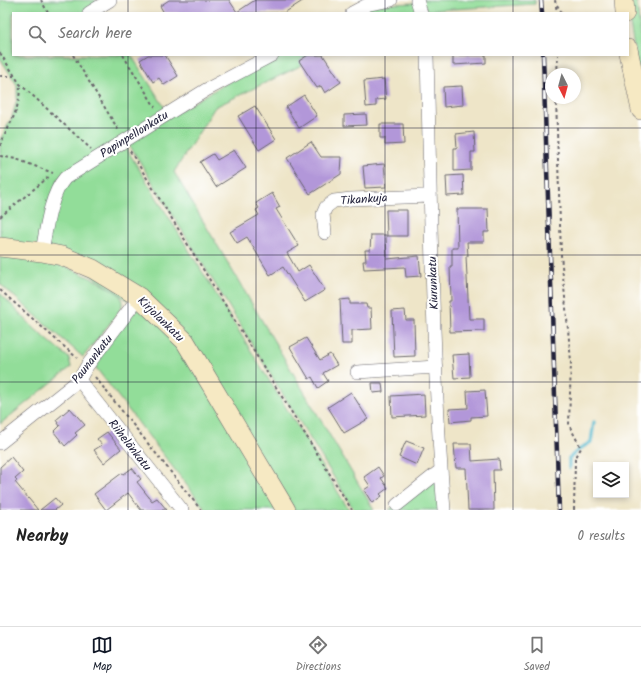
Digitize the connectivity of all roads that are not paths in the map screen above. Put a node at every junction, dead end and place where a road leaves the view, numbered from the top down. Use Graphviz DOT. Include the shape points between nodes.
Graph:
graph roads {
  1 [pos="110,0"];
  2 [pos="391,0"];
  3 [pos="417,0"];
  4 [pos="624,0"];
  5 [pos="91,12"];
  6 [pos="354,12"];
  7 [pos="421,12"];
  8 [pos="625,12"];
  9 [pos="629,54"];
  10 [pos="270,56"];
  11 [pos="427,56"];
  12 [pos="641,110"];
  13 [pos="430,196"];
  14 [pos="325,233"];
  15 [pos="0,247"];
  16 [pos="42,252"];
  17 [pos="139,297"];
  18 [pos="436,367"];
  19 [pos="357,372"];
  20 [pos="79,380"];
  21 [pos="0,443"];
  22 [pos="441,470"];
  23 [pos="397,505"];
  24 [pos="182,510"];
  25 [pos="286,510"];
  26 [pos="444,510"];
  1 -- 5 [label="street"];
  2 -- 6 [label="street" via="369,4"];
  3 -- 7 [label="street"];
  4 -- 8 [label="main road"];
  9 -- 12 [label="main road"];
  10 -- 16 [label="street, Papinpellonkatu" via="122,137 61,182 51,208"];
  11 -- 13 [label="street, Kiurunkatu"];
  13 -- 14 [label="street, Tikankuja" via="334,201 322,214"];
  13 -- 18 [label="street, Kiurunkatu"];
  15 -- 16 [label="main road, Kirjolankatu"];
  16 -- 17 [label="main road, Kirjolankatu" via="62,256 88,267"];
  17 -- 20 [label="street, Paunankatu" via="86,366"];
  17 -- 25 [label="main road, Kirjolankatu" via="185,341"];
  18 -- 19 [label="street"];
  18 -- 22 [label="street, Kiurunkatu"];
  20 -- 21 [label="street, Paunankatu"];
  20 -- 24 [label="street, Riihelänkatu"];
  22 -- 23 [label="street"];
  22 -- 26 [label="street, Kiurunkatu"];
}
